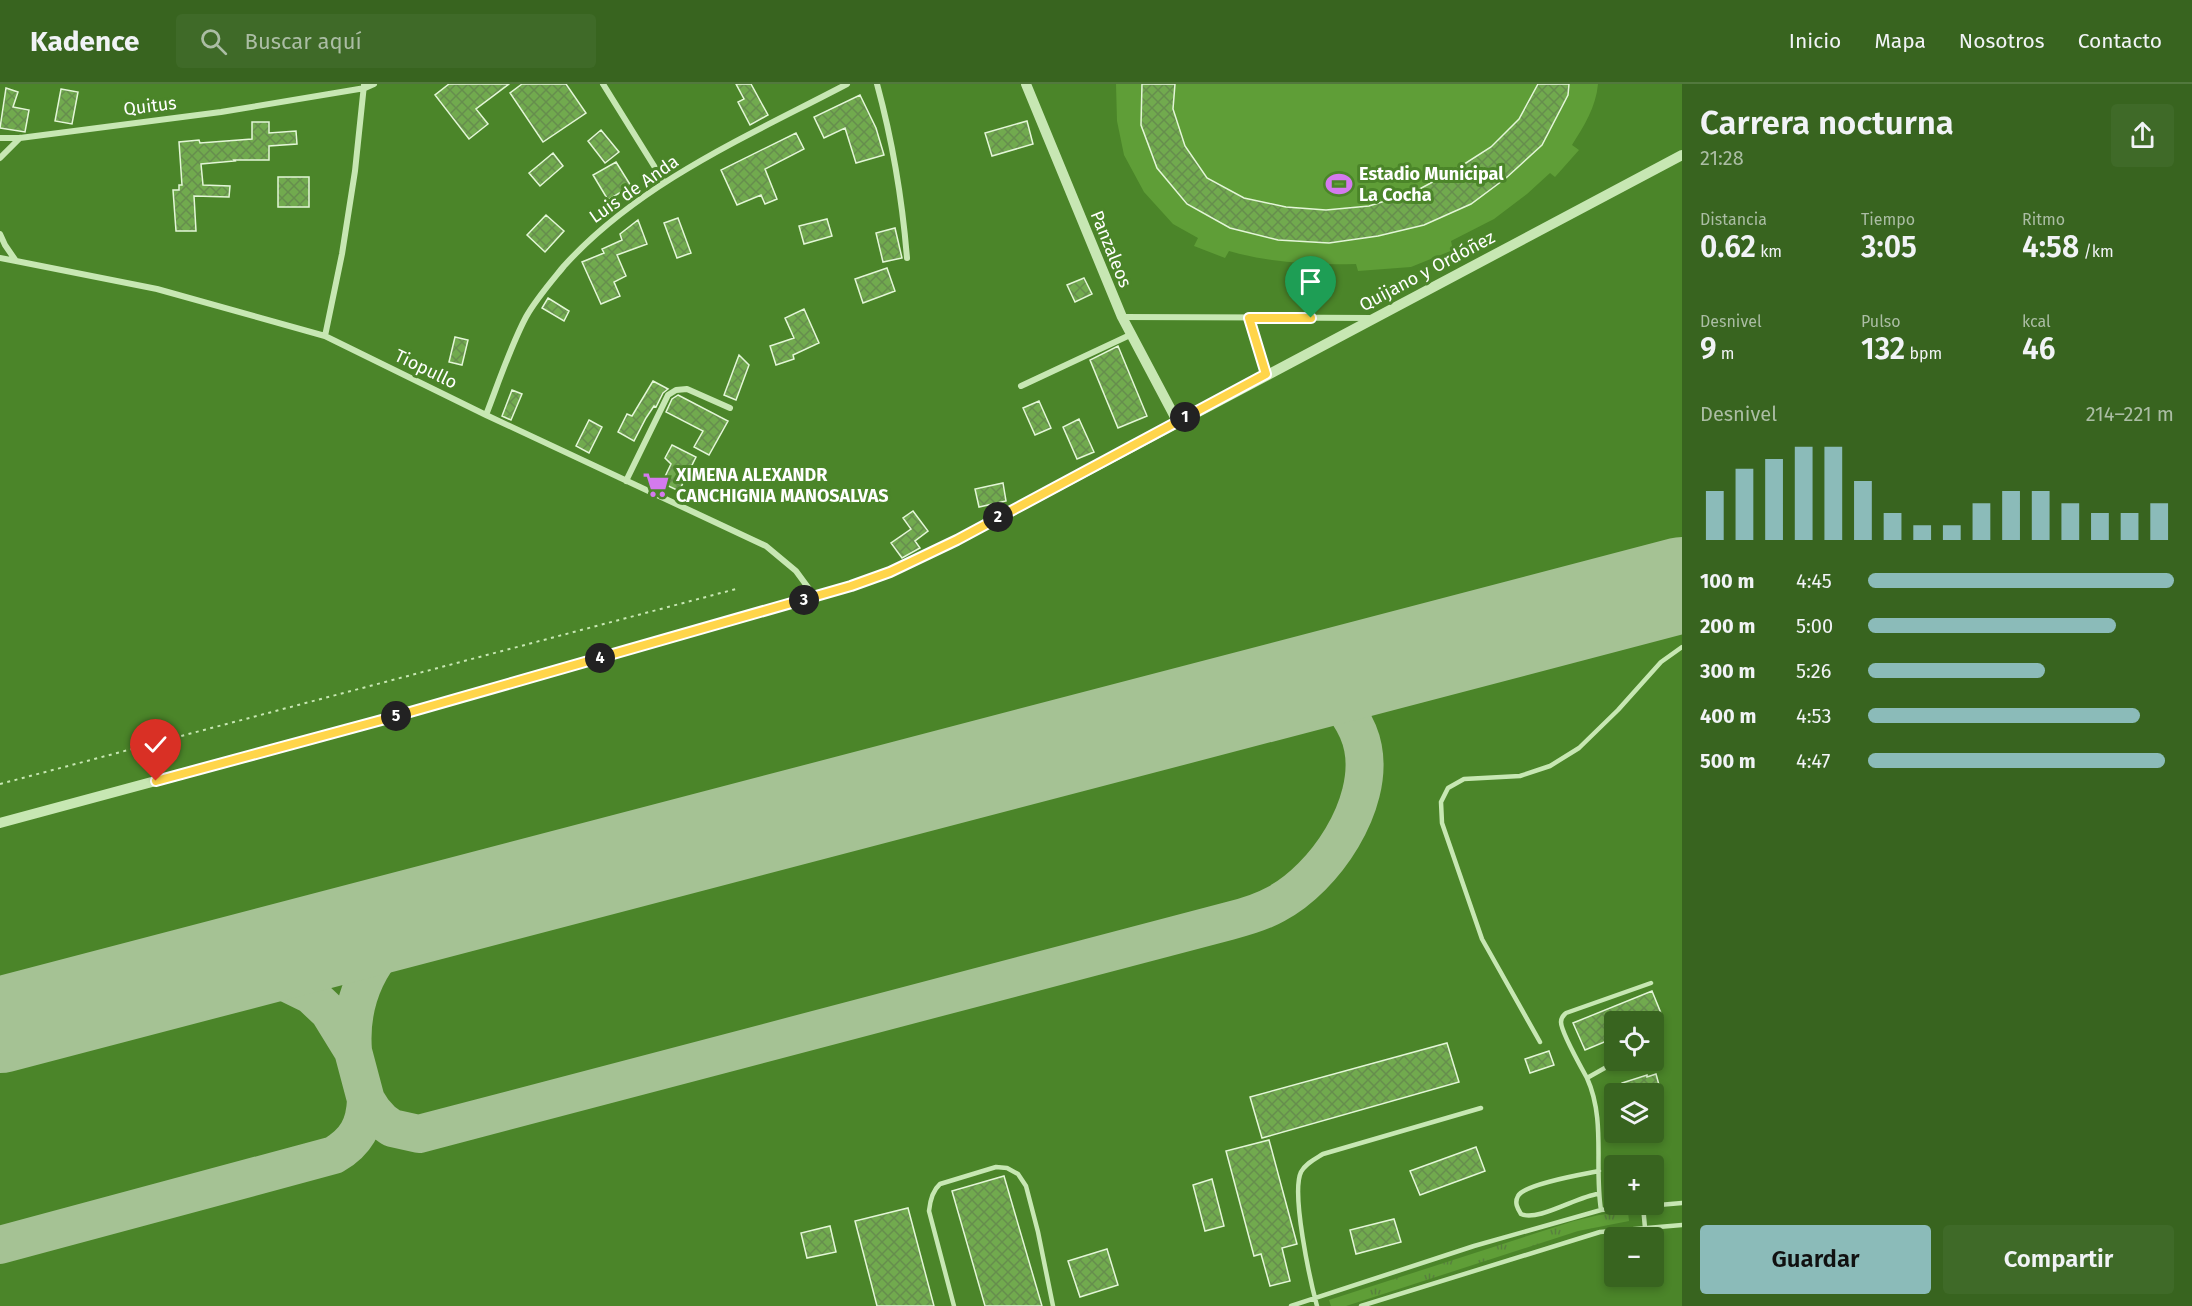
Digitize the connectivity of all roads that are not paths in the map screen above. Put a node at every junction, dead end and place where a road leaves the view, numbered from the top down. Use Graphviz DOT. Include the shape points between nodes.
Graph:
graph roads {
  1 [pos="374,84"];
  2 [pos="603,84"];
  3 [pos="847,84"];
  4 [pos="877,84"];
  5 [pos="1026,84"];
  6 [pos="364,86"];
  7 [pos="0,138"];
  8 [pos="20,138"];
  9 [pos="1682,155"];
  10 [pos="0,158"];
  11 [pos="664,182"];
  12 [pos="0,234"];
  13 [pos="0,258"];
  14 [pos="907,258"];
  15 [pos="16,261"];
  16 [pos="1122,317"];
  17 [pos="1249,318"];
  18 [pos="1372,318"];
  19 [pos="1130,335"];
  20 [pos="325,336"];
  21 [pos="1266,374"];
  22 [pos="1021,386"];
  23 [pos="730,408"];
  24 [pos="486,415"];
  25 [pos="1177,421"];
  26 [pos="626,481"];
  27 [pos="814,597"];
  28 [pos="1682,647"];
  29 [pos="0,823"];
  30 [pos="1651,983"];
  31 [pos="1540,1042"];
  32 [pos="1604,1068"];
  33 [pos="1587,1078"];
  34 [pos="1481,1108"];
  35 [pos="1599,1172"];
  36 [pos="1599,1194"];
  37 [pos="1682,1203"];
  38 [pos="1664,1204"];
  39 [pos="1601,1210"];
  40 [pos="1604,1210"];
  41 [pos="1682,1225"];
  42 [pos="1657,1227"];
  43 [pos="1604,1232"];
  44 [pos="1315,1298"];
  45 [pos="954,1306"];
  46 [pos="1053,1306"];
  47 [pos="1291,1306"];
  48 [pos="1317,1306"];
  49 [pos="1361,1306"];
  1 -- 6 [label="street, Quitus"];
  2 -- 11 [label="street"];
  3 -- 11 [label="street, Luis de Anda"];
  4 -- 14 [label="street" via="900,184"];
  5 -- 16 [label="street, Panzaleos"];
  6 -- 8 [label="street, Quitus" via="221,112"];
  6 -- 20 [label="street" via="344,242"];
  7 -- 8 [label="street, Quitus"];
  8 -- 10 [label="street"];
  9 -- 18 [label="street, Quijano y Ordóñez"];
  11 -- 24 [label="street, Luis de Anda" via="587,241 550,282 526,317"];
  12 -- 15 [label="street"];
  13 -- 15 [label="street, Tiopullo"];
  15 -- 20 [label="street, Tiopullo" via="157,289"];
  16 -- 17 [label="street"];
  16 -- 19 [label="street, Panzaleos"];
  17 -- 18 [label="street"];
  17 -- 21 [label="street"];
  18 -- 21 [label="street, Quijano y Ordóñez"];
  19 -- 22 [label="street"];
  19 -- 25 [label="street, Panzaleos"];
  20 -- 24 [label="street, Tiopullo"];
  21 -- 25 [label="street, Quijano y Ordóñez"];
  23 -- 26 [label="street" via="687,389 668,395"];
  24 -- 26 [label="street, Tiopullo"];
  25 -- 27 [label="street, Quijano y Ordóñez" via="957,540 890,572"];
  26 -- 27 [label="street, Tiopullo" via="766,546 796,571"];
  27 -- 29 [label="street, Quijano y Ordóñez"];
  28 -- 31 [label="lane" via="1661,662 1579,748 1550,766 1520,776 1464,780 1448,788 1441,802 1442,823 1482,939"];
  30 -- 33 [label="lane" via="1563,1017 1563,1030"];
  32 -- 33 [label="lane"];
  33 -- 35 [label="lane" via="1598,1122"];
  34 -- 44 [label="lane" via="1323,1154 1302,1170 1298,1181 1302,1237"];
  35 -- 36 [label="lane"];
  35 -- 36 [label="lane" via="1563,1178 1522,1192 1517,1205 1521,1214 1532,1217"];
  36 -- 39 [label="lane"];
  37 -- 38 [label="lane"];
  39 -- 40 [label="lane"];
  39 -- 44 [label="lane"];
  41 -- 42 [label="lane"];
  43 -- 49 [label="lane"];
  44 -- 47 [label="lane"];
  44 -- 48 [label="lane"];
  45 -- 46 [label="lane" via="929,1211 932,1197 940,1184 1002,1166 1018,1174 1026,1186"];
}
